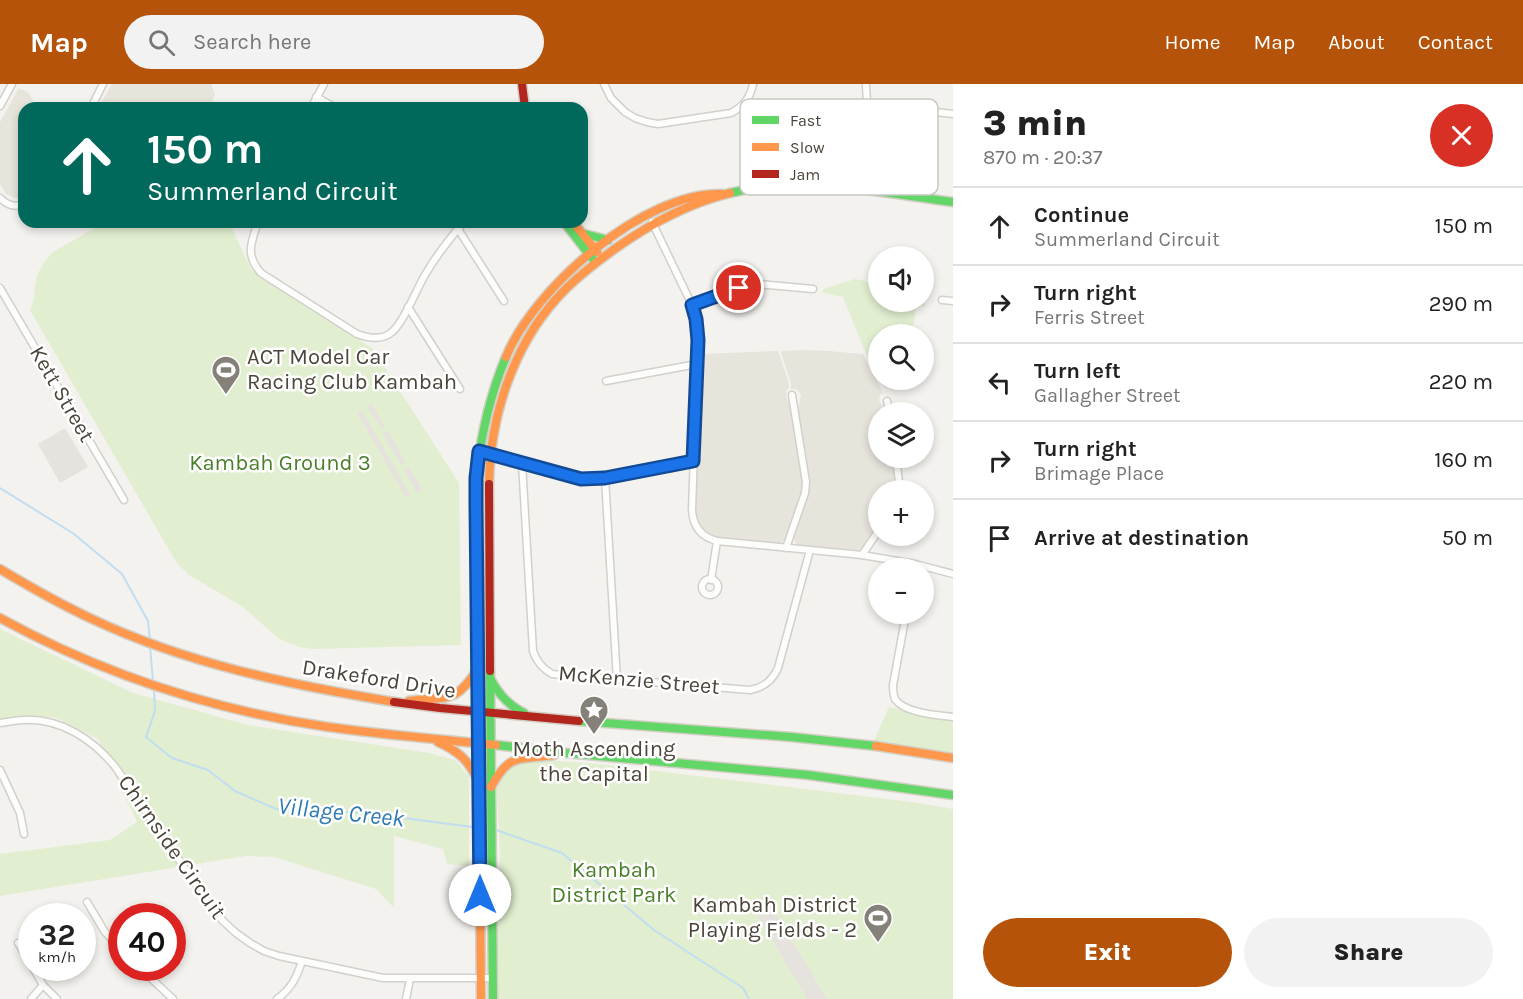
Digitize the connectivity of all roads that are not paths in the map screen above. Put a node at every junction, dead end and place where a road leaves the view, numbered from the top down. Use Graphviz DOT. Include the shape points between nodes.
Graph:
graph roads {
  1 [pos="12,84"];
  2 [pos="104,84"];
  3 [pos="324,84"];
  4 [pos="522,84"];
  5 [pos="604,84"];
  6 [pos="753,84"];
  7 [pos="866,84"];
  8 [pos="316,98"];
  9 [pos="747,99"];
  10 [pos="867,99"];
  11 [pos="94,102"];
  12 [pos="314,102"];
  13 [pos="324,102"];
  14 [pos="524,102"];
  15 [pos="0,106"];
  16 [pos="740,108"];
  17 [pos="938,112"];
  18 [pos="953,114"];
  19 [pos="740,191"];
  20 [pos="723,194"];
  21 [pos="901,195"];
  22 [pos="0,198"];
  23 [pos="953,201"];
  24 [pos="18,205"];
  25 [pos="648,215"];
  26 [pos="653,224"];
  27 [pos="256,228"];
  28 [pos="571,228"];
  29 [pos="576,228"];
  30 [pos="458,229"];
  31 [pos="578,234"];
  32 [pos="608,240"];
  33 [pos="592,252"];
  34 [pos="599,261"];
  35 [pos="575,266"];
  36 [pos="0,288"];
  37 [pos="813,289"];
  38 [pos="942,300"];
  39 [pos="953,301"];
  40 [pos="504,302"];
  41 [pos="692,305"];
  42 [pos="408,307"];
  43 [pos="697,364"];
  44 [pos="606,381"];
  45 [pos="460,389"];
  46 [pos="792,395"];
  47 [pos="479,451"];
  48 [pos="491,454"];
  49 [pos="693,461"];
  50 [pos="522,463"];
  51 [pos="605,478"];
  52 [pos="124,500"];
  53 [pos="717,542"];
  54 [pos="868,546"];
  55 [pos="786,548"];
  56 [pos="810,550"];
  57 [pos="862,555"];
  58 [pos="876,558"];
  59 [pos="0,569"];
  60 [pos="934,570"];
  61 [pos="953,574"];
  62 [pos="711,580"];
  63 [pos="0,618"];
  64 [pos="904,624"];
  65 [pos="477,670"];
  66 [pos="490,678"];
  67 [pos="617,680"];
  68 [pos="400,703"];
  69 [pos="478,711"];
  70 [pos="490,713"];
  71 [pos="531,716"];
  72 [pos="953,717"];
  73 [pos="0,723"];
  74 [pos="430,738"];
  75 [pos="478,742"];
  76 [pos="490,744"];
  77 [pos="566,753"];
  78 [pos="953,758"];
  79 [pos="0,770"];
  80 [pos="478,782"];
  81 [pos="491,787"];
  82 [pos="953,795"];
  83 [pos="24,834"];
  84 [pos="87,902"];
  85 [pos="108,935"];
  86 [pos="303,961"];
  87 [pos="480,978"];
  88 [pos="493,978"];
  89 [pos="410,979"];
  90 [pos="41,981"];
  91 [pos="154,981"];
  92 [pos="43,985"];
  93 [pos="31,999"];
  94 [pos="57,999"];
  95 [pos="173,999"];
  96 [pos="277,999"];
  97 [pos="406,999"];
  98 [pos="481,999"];
  99 [pos="493,999"];
  1 -- 15 [label="street"];
  2 -- 11 [label="street"];
  3 -- 8 [label="street"];
  4 -- 14 [label="main road"];
  5 -- 16 [label="street" via="611,98 641,121 658,124 731,113"];
  6 -- 9 [label="street"];
  7 -- 10 [label="street"];
  8 -- 12 [label="street"];
  8 -- 13 [label="street"];
  17 -- 18 [label="street"];
  19 -- 20 [label="main road"];
  20 -- 25 [label="main road" via="704,194"];
  20 -- 26 [label="main road"];
  21 -- 23 [label="main road"];
  22 -- 24 [label="street" via="7,204"];
  25 -- 26 [label="street"];
  25 -- 32 [label="main road"];
  26 -- 34 [label="main road"];
  26 -- 41 [label="street"];
  27 -- 42 [label="street" via="250,247 261,273 357,334 371,338 389,335 399,326"];
  28 -- 31 [label="main road"];
  29 -- 31 [label="main road"];
  30 -- 40 [label="street"];
  30 -- 42 [label="street" via="424,276"];
  31 -- 32 [label="main road"];
  31 -- 33 [label="main road"];
  31 -- 35 [label="main road"];
  32 -- 33 [label="main road"];
  33 -- 34 [label="main road"];
  33 -- 35 [label="main road"];
  34 -- 48 [label="main road" via="556,299 525,344 503,396"];
  35 -- 47 [label="main road" via="538,302 510,346 489,398"];
  36 -- 52 [label="street, Kett Street"];
  37 -- 41 [label="street" via="758,284"];
  38 -- 39 [label="street"];
  41 -- 43 [label="street" via="697,326"];
  42 -- 45 [label="street"];
  43 -- 44 [label="street"];
  43 -- 49 [label="street"];
  46 -- 55 [label="street" via="806,482"];
  47 -- 48 [label="street"];
  47 -- 65 [label="main road"];
  48 -- 50 [label="street"];
  48 -- 66 [label="main road"];
  49 -- 51 [label="street"];
  49 -- 53 [label="street" via="693,519 702,534"];
  50 -- 51 [label="street" via="581,479"];
  50 -- 67 [label="street, McKenzie Street" via="536,660 552,674"];
  51 -- 67 [label="street"];
  53 -- 55 [label="street"];
  53 -- 62 [label="street"];
  54 -- 57 [label="street"];
  55 -- 56 [label="street"];
  56 -- 57 [label="street"];
  56 -- 67 [label="street, McKenzie Street" via="777,668 767,684 750,690"];
  57 -- 58 [label="street"];
  59 -- 68 [label="main road, Drakeford Drive" via="88,617 164,648 264,678"];
  60 -- 61 [label="street"];
  63 -- 74 [label="main road" via="77,657 175,693 289,720"];
  64 -- 72 [label="street" via="893,685 896,700 908,709"];
  65 -- 68 [label="main road" via="465,689 452,697"];
  65 -- 69 [label="main road"];
  66 -- 70 [label="main road"];
  66 -- 71 [label="main road" via="502,699"];
  68 -- 69 [label="main road, Drakeford Drive"];
  69 -- 70 [label="main road, Drakeford Drive"];
  69 -- 75 [label="main road"];
  70 -- 71 [label="main road, Drakeford Drive"];
  70 -- 76 [label="main road"];
  71 -- 78 [label="main road, Drakeford Drive" via="811,739"];
  73 -- 86 [label="street, Chirnside Circuit" via="45,722 92,742 116,768 223,921 257,947"];
  74 -- 75 [label="main road"];
  74 -- 80 [label="main road" via="463,756"];
  75 -- 76 [label="main road"];
  75 -- 80 [label="main road"];
  76 -- 77 [label="main road"];
  76 -- 81 [label="main road"];
  77 -- 81 [label="main road" via="514,759 501,768"];
  77 -- 82 [label="main road" via="820,777"];
  79 -- 83 [label="street" via="20,813"];
  80 -- 87 [label="main road"];
  81 -- 88 [label="main road"];
  84 -- 85 [label="street"];
  86 -- 89 [label="street, Chirnside Circuit" via="362,975"];
  86 -- 96 [label="street" via="292,985"];
  87 -- 88 [label="street, Chirnside Circuit"];
  87 -- 89 [label="street, Chirnside Circuit"];
  87 -- 98 [label="main road"];
  88 -- 99 [label="main road"];
  89 -- 97 [label="street"];
  90 -- 92 [label="street"];
  91 -- 95 [label="street"];
  92 -- 93 [label="street"];
  92 -- 94 [label="street"];
}
